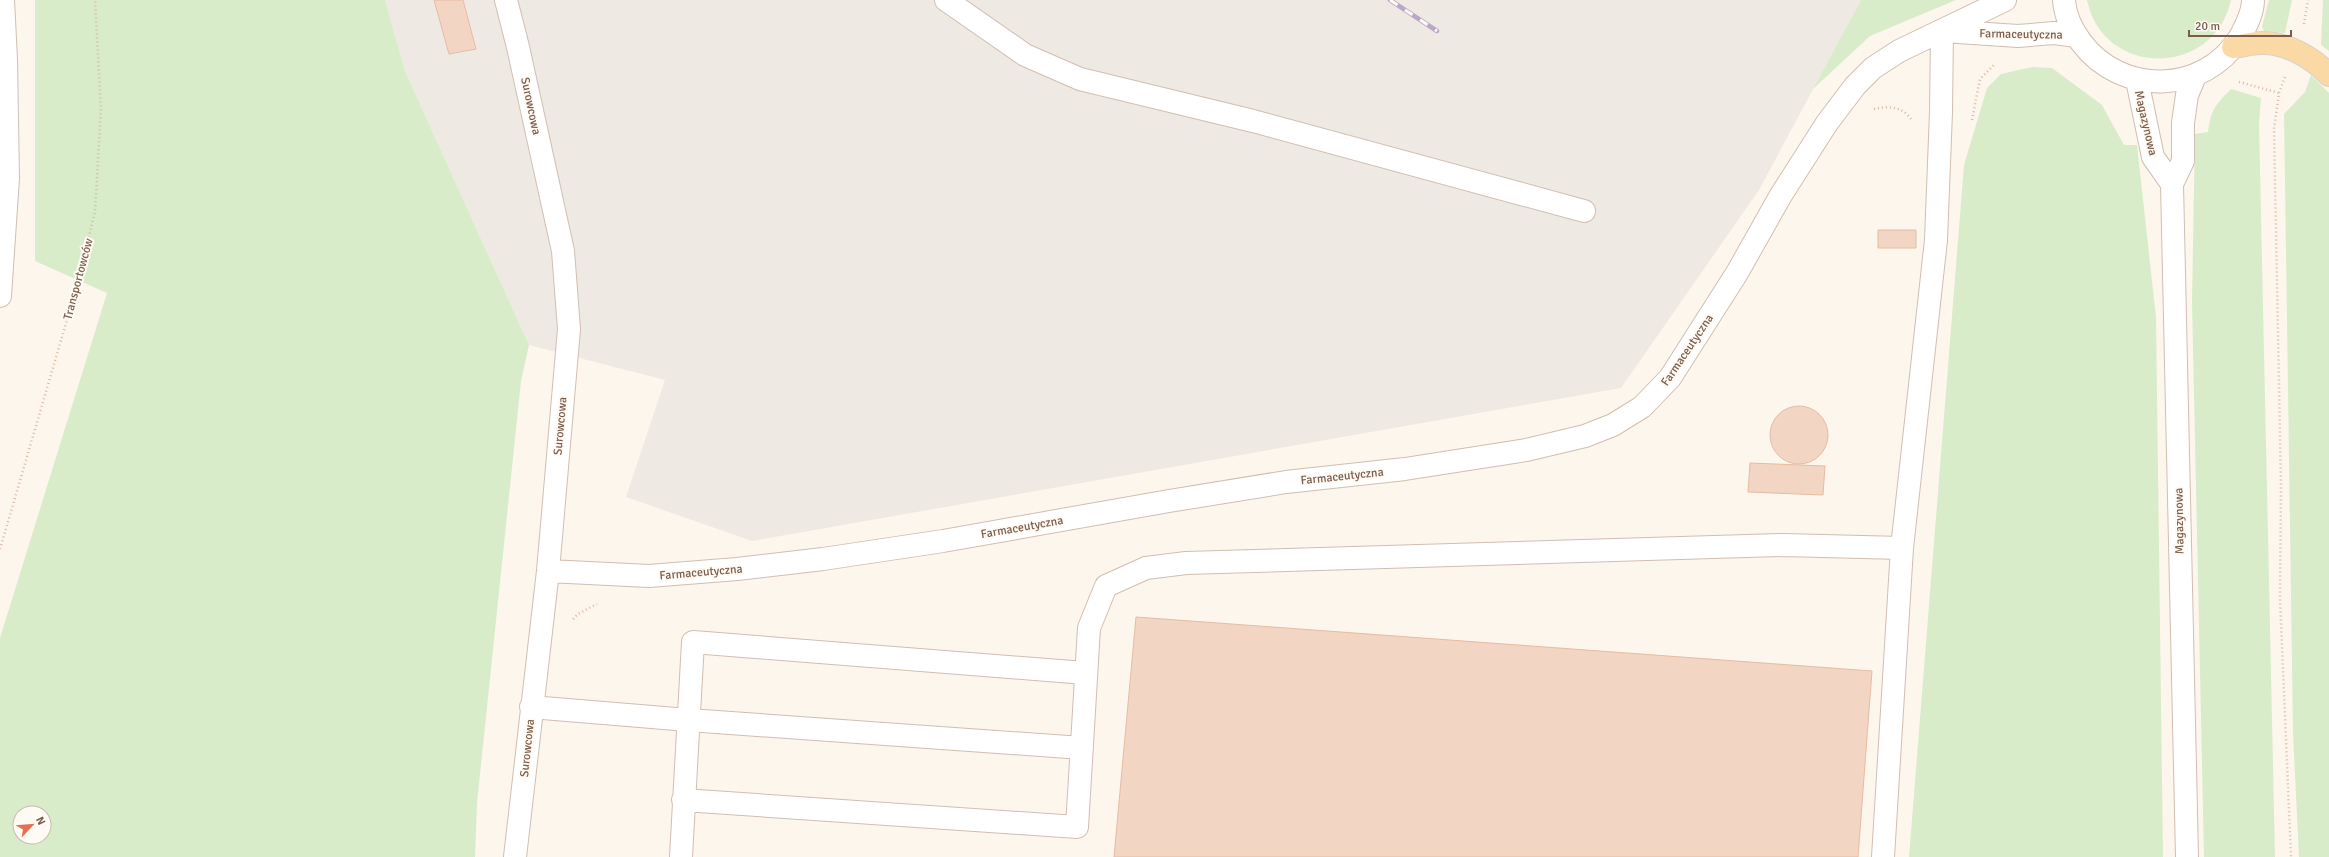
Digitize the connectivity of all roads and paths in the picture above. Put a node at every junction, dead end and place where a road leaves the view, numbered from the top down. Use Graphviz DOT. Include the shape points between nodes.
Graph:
graph roads {
  1 [pos="3,0"];
  2 [pos="95,0"];
  3 [pos="506,0"];
  4 [pos="946,0"];
  5 [pos="2005,0"];
  6 [pos="2064,0"];
  7 [pos="2253,0"];
  8 [pos="2308,0"];
  9 [pos="1942,31"];
  10 [pos="2077,36"];
  11 [pos="2234,47"];
  12 [pos="2296,50"];
  13 [pos="2329,75"];
  14 [pos="2195,76"];
  15 [pos="2137,80"];
  16 [pos="2172,184"];
  17 [pos="1584,211"];
  18 [pos="0,296"];
  19 [pos="1902,548"];
  20 [pos="0,549"];
  21 [pos="548,571"];
  22 [pos="1085,673"];
  23 [pos="531,707"];
  24 [pos="688,720"];
  25 [pos="1082,748"];
  26 [pos="683,800"];
  27 [pos="515,857"];
  28 [pos="681,857"];
  29 [pos="1883,857"];
  30 [pos="2187,857"];
  31 [pos="2291,857"];
  1 -- 18 [label="street" via="8,178"];
  2 -- 20 [label="path, Transportowców" via="101,109 95,212 71,306"];
  3 -- 21 [label="street, Surowcowa" via="563,251 569,329"];
  4 -- 17 [label="street" via="1025,55 1080,79 1253,121"];
  5 -- 9 [label="street, Farmaceutyczna"];
  6 -- 10 [label="street" via="2069,21"];
  7 -- 11 [label="street" via="2246,27"];
  8 -- 12 [label="path"];
  9 -- 10 [label="street, Farmaceutyczna" via="2018,36 2054,33"];
  9 -- 19 [label="street" via="1936,240"];
  9 -- 21 [label="street, Farmaceutyczna" via="1900,50 1873,68 1855,86 1827,123 1781,195 1737,272 1670,378 1630,416 1599,430 1526,450 1405,469 1263,486 943,542 823,559 649,576"];
  10 -- 15 [label="street" via="2088,52 2102,64 2119,74"];
  11 -- 12 [label="main road" via="2262,43"];
  11 -- 14 [label="street" via="2216,64"];
  12 -- 13 [label="main road" via="2318,64"];
  12 -- 31 [label="path" via="2279,93 2274,129 2281,487 2280,599"];
  14 -- 15 [label="street" via="2156,83"];
  14 -- 16 [label="street, Magazynowa" via="2187,95 2183,123 2183,161"];
  15 -- 16 [label="street, Magazynowa" via="2153,157"];
  16 -- 30 [label="street, Magazynowa"];
  19 -- 22 [label="street" via="1766,546 1186,562 1146,568 1106,586 1089,628"];
  19 -- 29 [label="street"];
  21 -- 23 [label="street, Surowcowa"];
  22 -- 24 [label="street" via="693,642"];
  22 -- 25 [label="street"];
  23 -- 24 [label="street"];
  23 -- 27 [label="street, Surowcowa"];
  24 -- 25 [label="street"];
  24 -- 26 [label="street"];
  25 -- 26 [label="street" via="1077,827"];
  26 -- 28 [label="street"];
}
